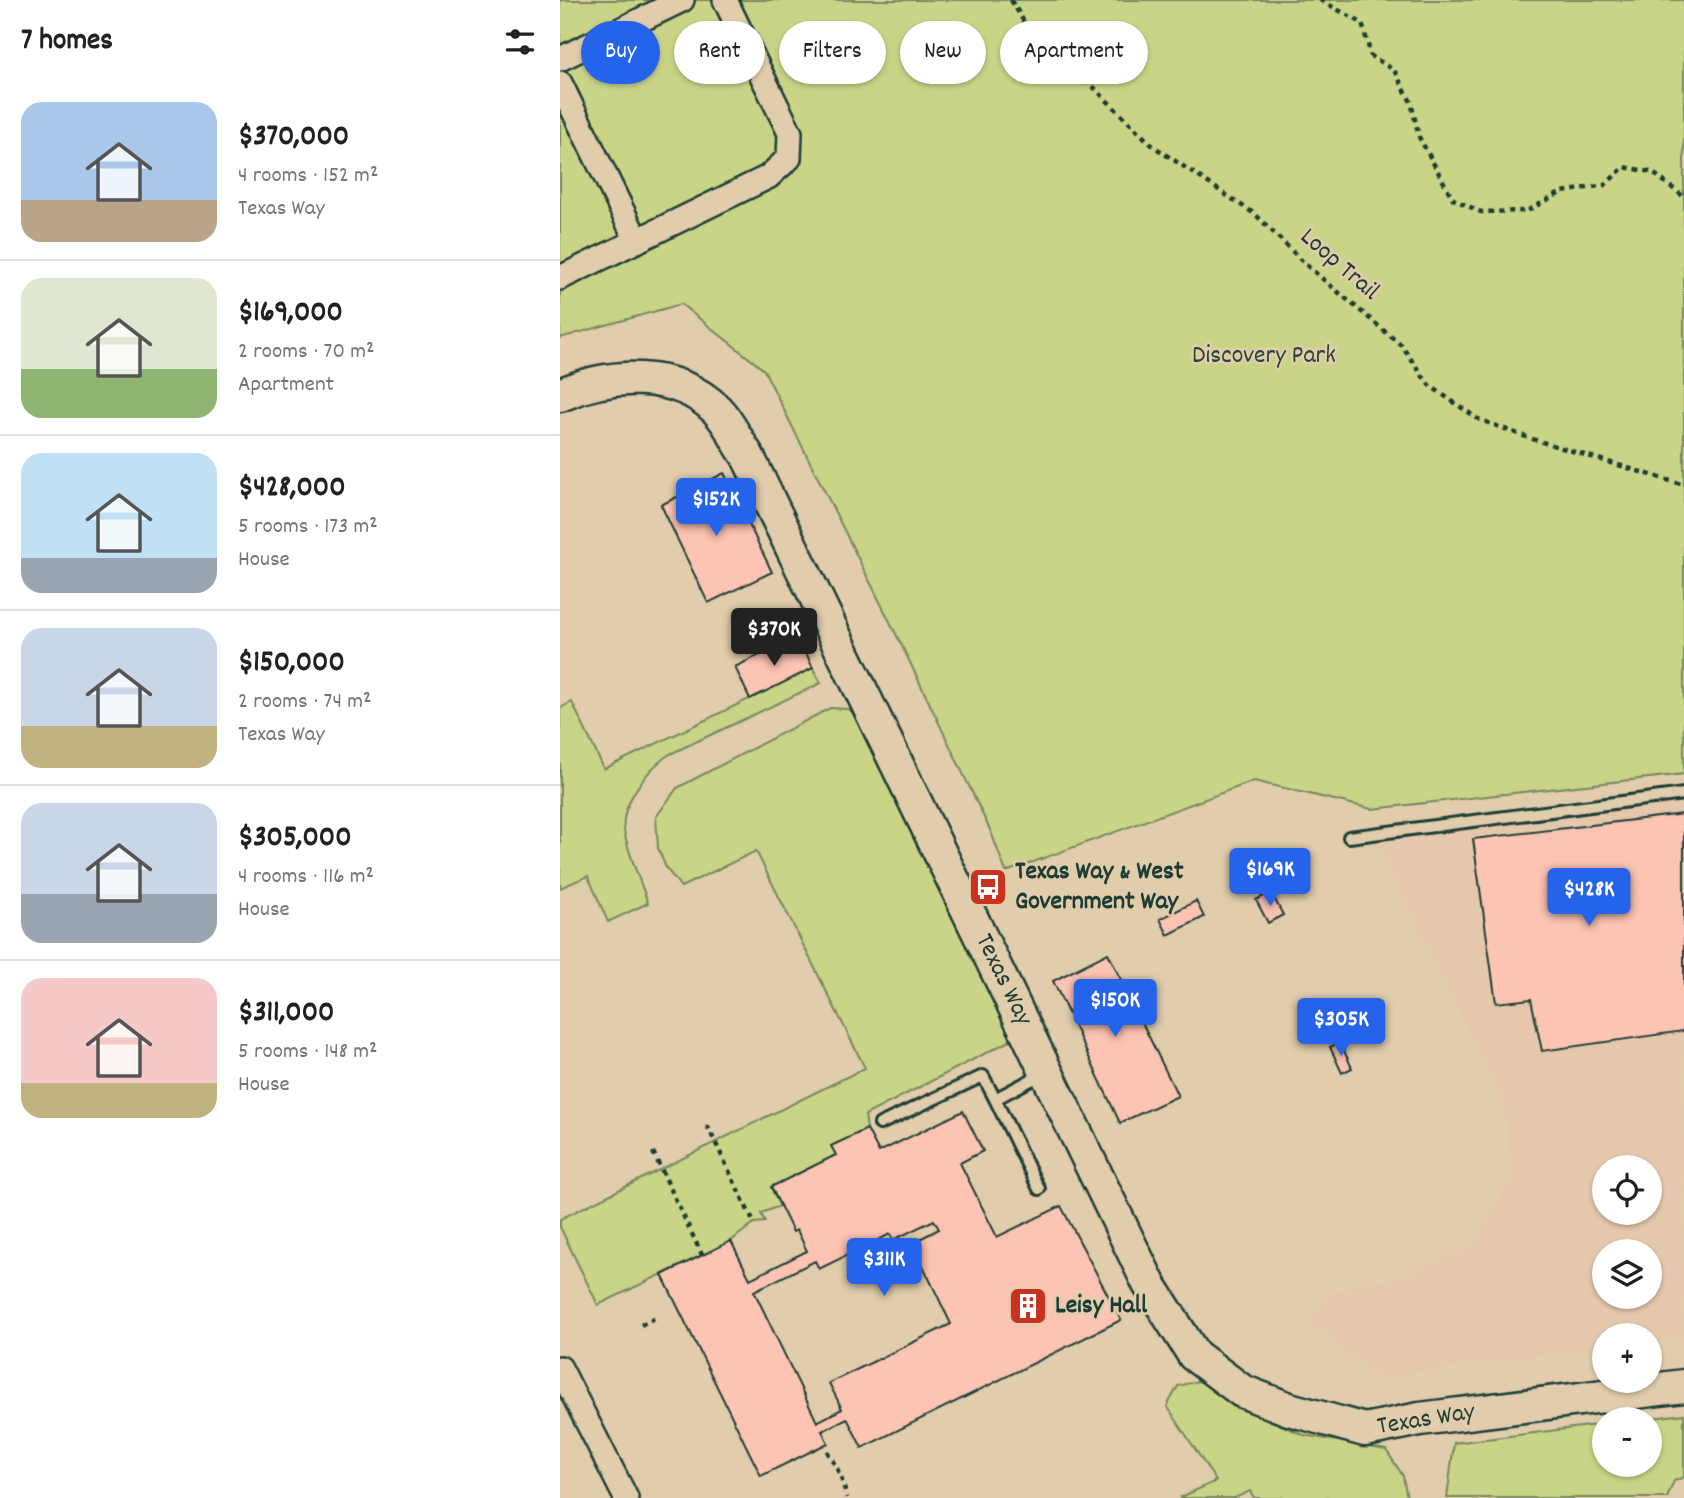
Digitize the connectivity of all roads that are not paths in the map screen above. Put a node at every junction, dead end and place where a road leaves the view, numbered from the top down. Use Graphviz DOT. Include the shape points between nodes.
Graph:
graph roads {
  1 [pos="682,0"];
  2 [pos="725,0"];
  3 [pos="560,60"];
  4 [pos="560,83"];
  5 [pos="637,241"];
  6 [pos="560,278"];
  7 [pos="560,395"];
  8 [pos="1684,794"];
  9 [pos="1349,837"];
  10 [pos="1047,1072"];
  11 [pos="995,1099"];
  12 [pos="880,1124"];
  13 [pos="1039,1189"];
  14 [pos="560,1368"];
  15 [pos="1684,1386"];
  16 [pos="626,1498"];
  1 -- 3 [label="street"];
  2 -- 5 [label="street" via="790,133 789,158 768,177"];
  4 -- 5 [label="street"];
  5 -- 6 [label="street"];
  7 -- 10 [label="street, Texas Way" via="582,385 643,377 681,386 717,410 747,455"];
  8 -- 9 [label="lane"];
  10 -- 11 [label="lane"];
  10 -- 15 [label="street, Texas Way" via="1149,1284 1194,1354 1242,1391 1365,1430"];
  11 -- 12 [label="lane" via="984,1076"];
  11 -- 13 [label="lane"];
  14 -- 16 [label="street"];
}
